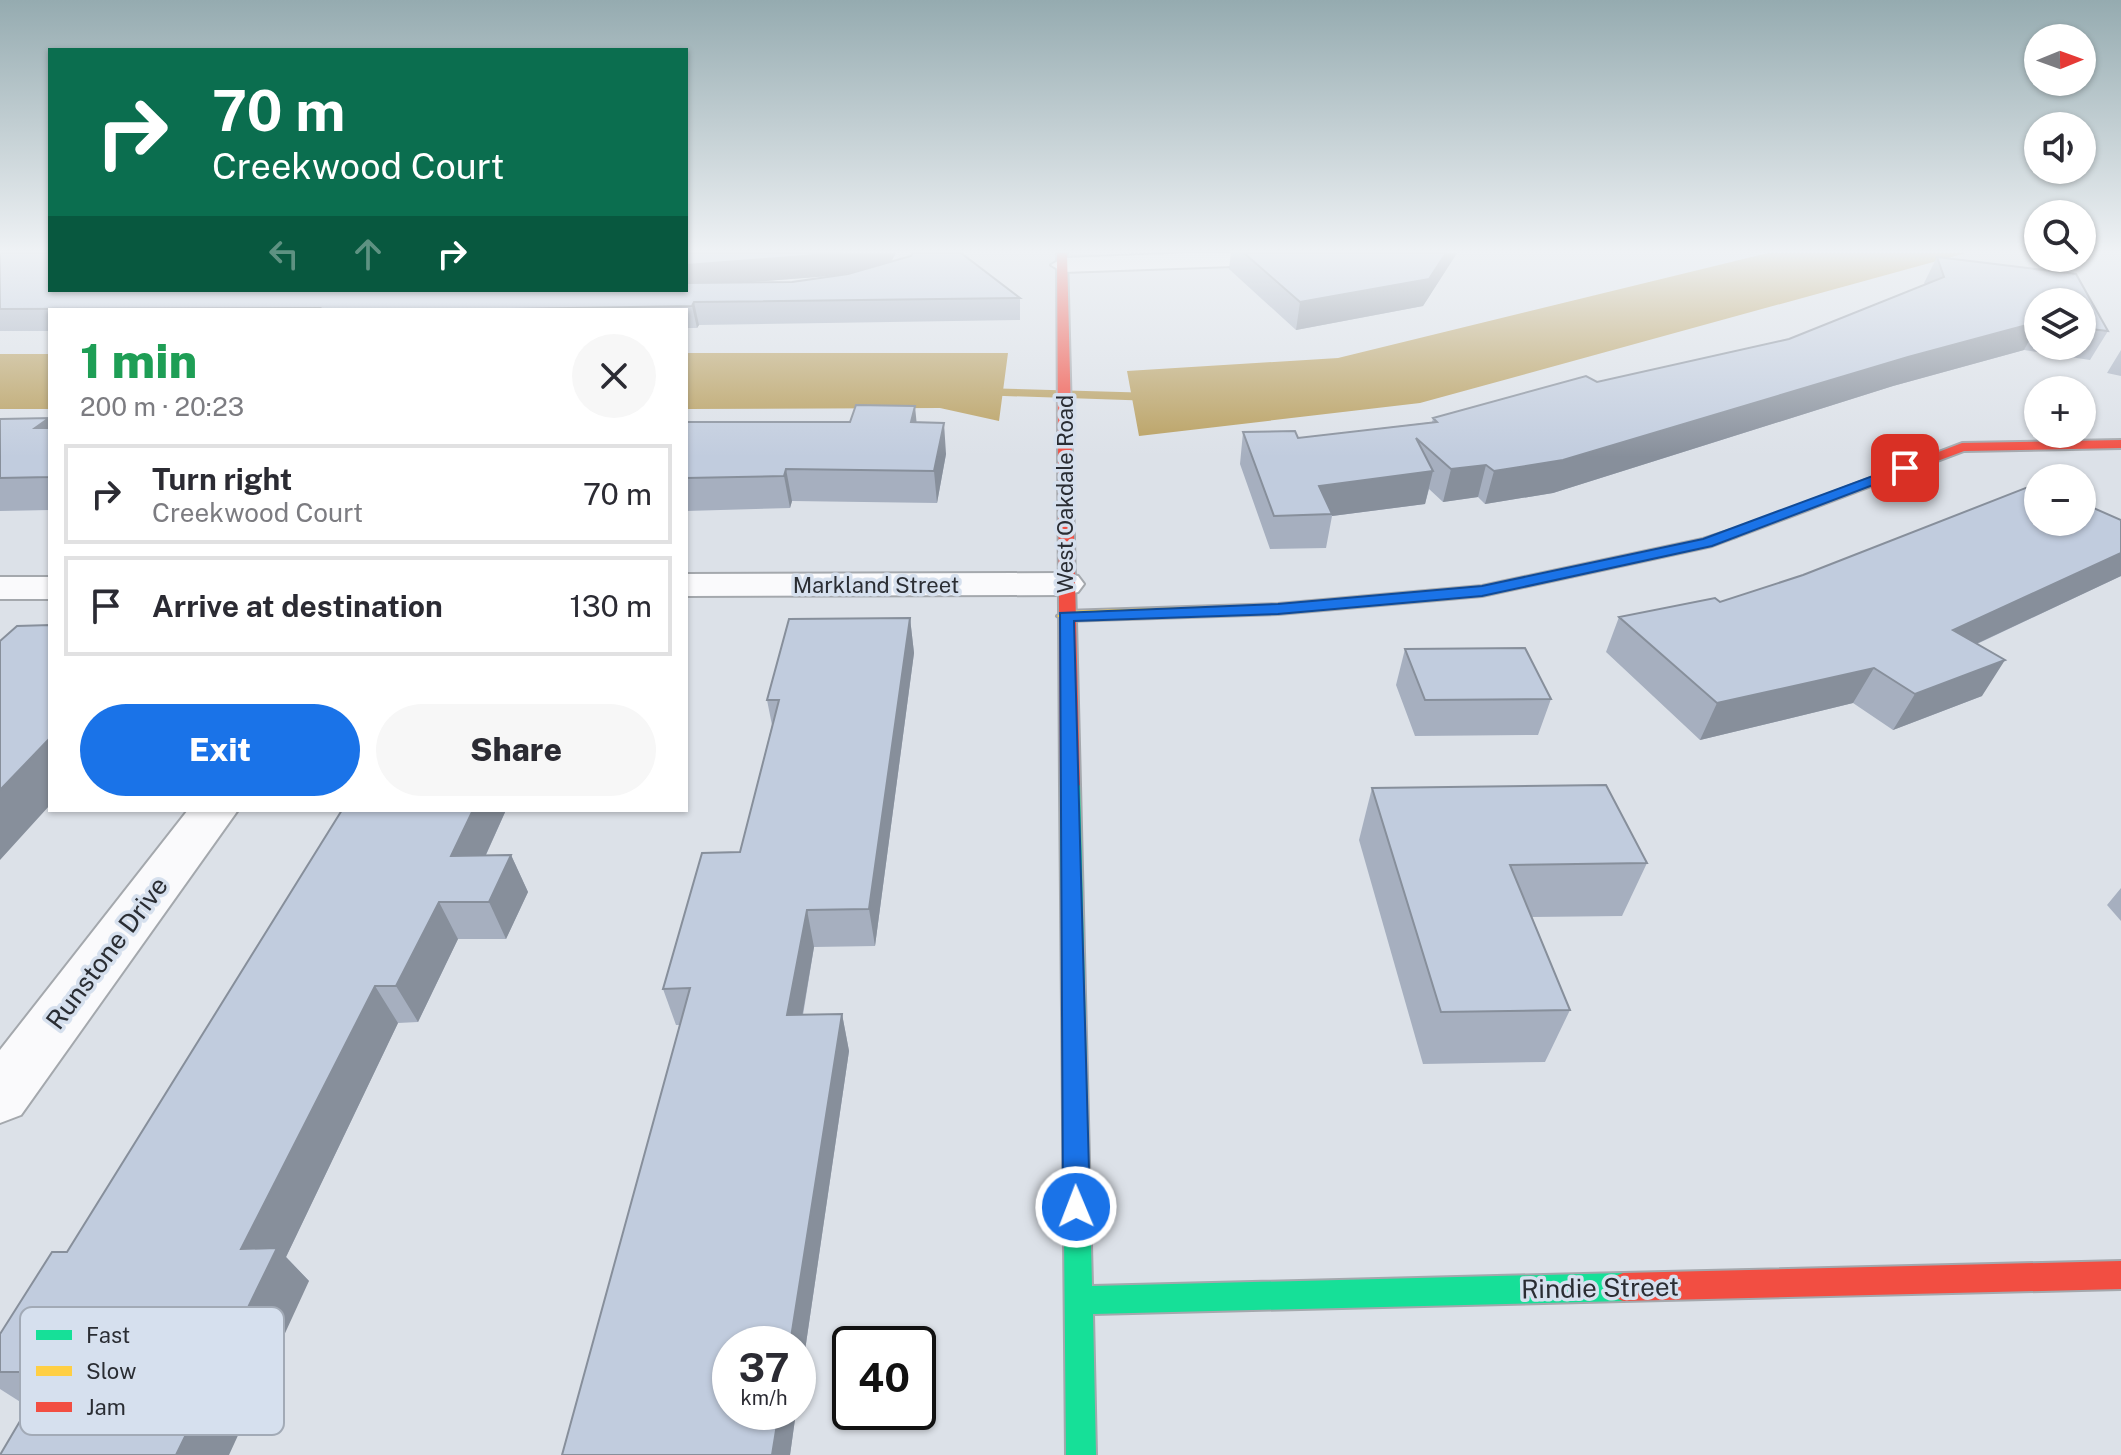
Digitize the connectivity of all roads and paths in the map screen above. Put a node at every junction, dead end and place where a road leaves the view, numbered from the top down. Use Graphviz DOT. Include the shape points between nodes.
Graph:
graph roads {
  1 [pos="1064,321"];
  2 [pos="2121,444"];
  3 [pos="688,585"];
  4 [pos="0,588"];
  5 [pos="48,588"];
  6 [pos="1065,600"];
  7 [pos="213,812"];
  8 [pos="0,1096"];
  9 [pos="2121,1275"];
  10 [pos="1078,1300"];
  11 [pos="1081,1455"];
  1 -- 6 [label="street, West Oakdale Road"];
  2 -- 6 [label="street" via="1962,447 1707,543 1482,591 1278,609"];
  3 -- 6 [label="street, Markland Street"];
  4 -- 5 [label="street"];
  6 -- 10 [label="street, West Oakdale Road"];
  7 -- 8 [label="street, Runstone Drive"];
  9 -- 10 [label="street, Rindie Street"];
  10 -- 11 [label="street, West Oakdale Road"];
}
